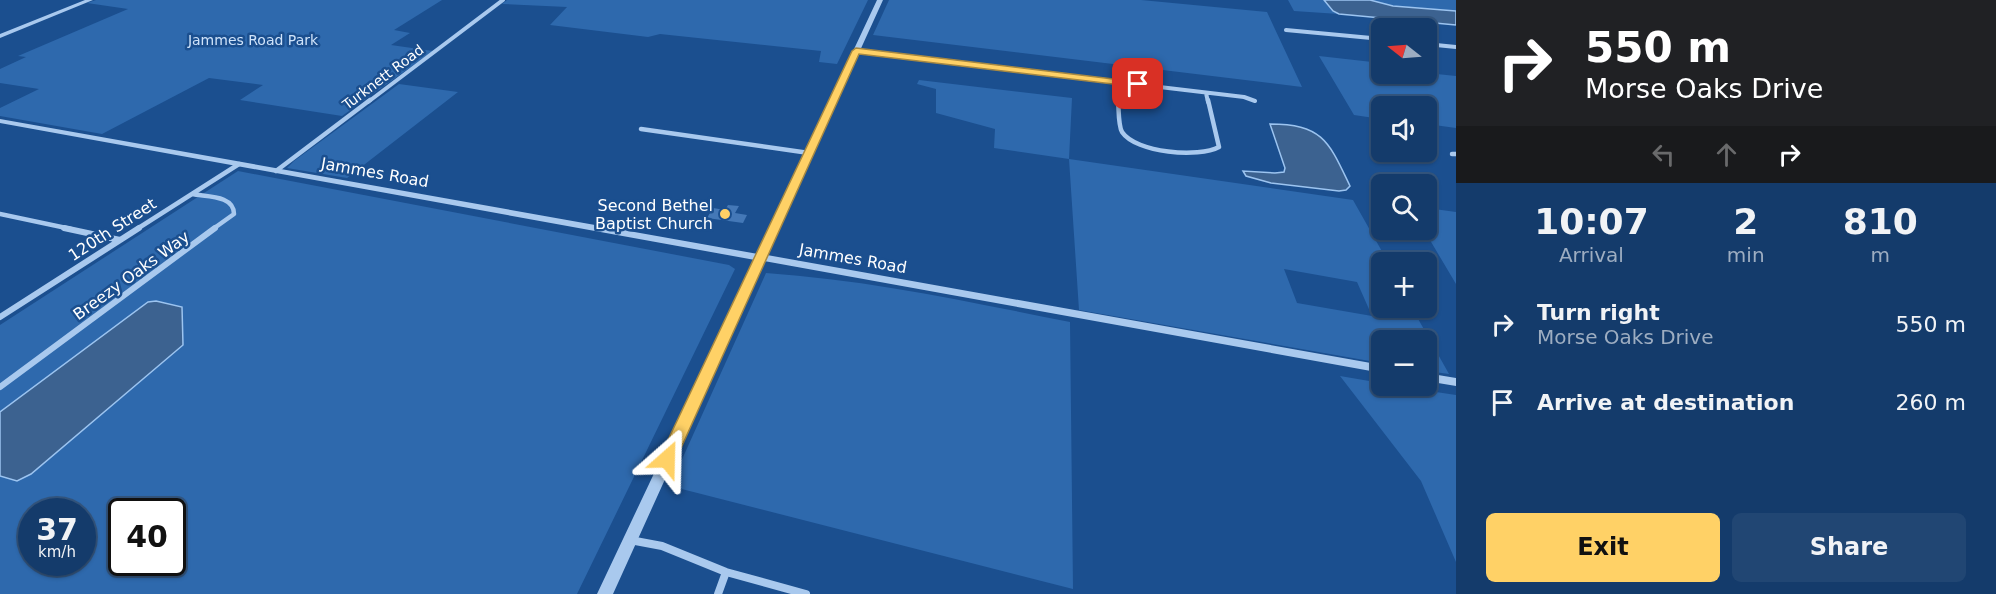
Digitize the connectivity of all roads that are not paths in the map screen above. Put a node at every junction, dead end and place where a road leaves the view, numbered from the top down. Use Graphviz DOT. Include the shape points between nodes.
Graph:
graph roads {
  1 [pos="90,0"];
  2 [pos="503,0"];
  3 [pos="880,0"];
  4 [pos="1286,30"];
  5 [pos="0,36"];
  6 [pos="1371,38"];
  7 [pos="1437,45"];
  8 [pos="1456,47"];
  9 [pos="856,51"];
  10 [pos="1116,82"];
  11 [pos="1206,93"];
  12 [pos="1255,101"];
  13 [pos="0,121"];
  14 [pos="641,129"];
  15 [pos="809,153"];
  16 [pos="239,164"];
  17 [pos="276,171"];
  18 [pos="192,194"];
  19 [pos="0,214"];
  20 [pos="120,240"];
  21 [pos="759,258"];
  22 [pos="0,317"];
  23 [pos="1371,367"];
  24 [pos="1437,379"];
  25 [pos="1456,382"];
  26 [pos="0,387"];
  27 [pos="629,540"];
  28 [pos="726,572"];
  29 [pos="605,594"];
  30 [pos="718,594"];
  31 [pos="806,594"];
  1 -- 5 [label="street"];
  2 -- 17 [label="street, Turknett Road"];
  3 -- 9 [label="street"];
  4 -- 6 [label="street"];
  7 -- 8 [label="street"];
  9 -- 10 [label="street"];
  9 -- 15 [label="street"];
  10 -- 11 [label="street"];
  10 -- 11 [label="street" via="1120,131 1126,138 1145,146 1194,153 1211,153 1219,147"];
  11 -- 12 [label="street"];
  13 -- 16 [label="street, Jammes Road"];
  14 -- 15 [label="street"];
  15 -- 21 [label="street"];
  16 -- 17 [label="street, Jammes Road"];
  16 -- 18 [label="street, 120th Street"];
  17 -- 21 [label="street, Jammes Road"];
  18 -- 20 [label="street, 120th Street"];
  18 -- 26 [label="street, Breezy Oaks Way" via="229,201 234,214"];
  19 -- 20 [label="street"];
  20 -- 22 [label="street, 120th Street"];
  21 -- 23 [label="street, Jammes Road"];
  21 -- 27 [label="street"];
  24 -- 25 [label="street"];
  27 -- 28 [label="street" via="662,546"];
  27 -- 29 [label="street"];
  28 -- 30 [label="street"];
  28 -- 31 [label="street"];
}
